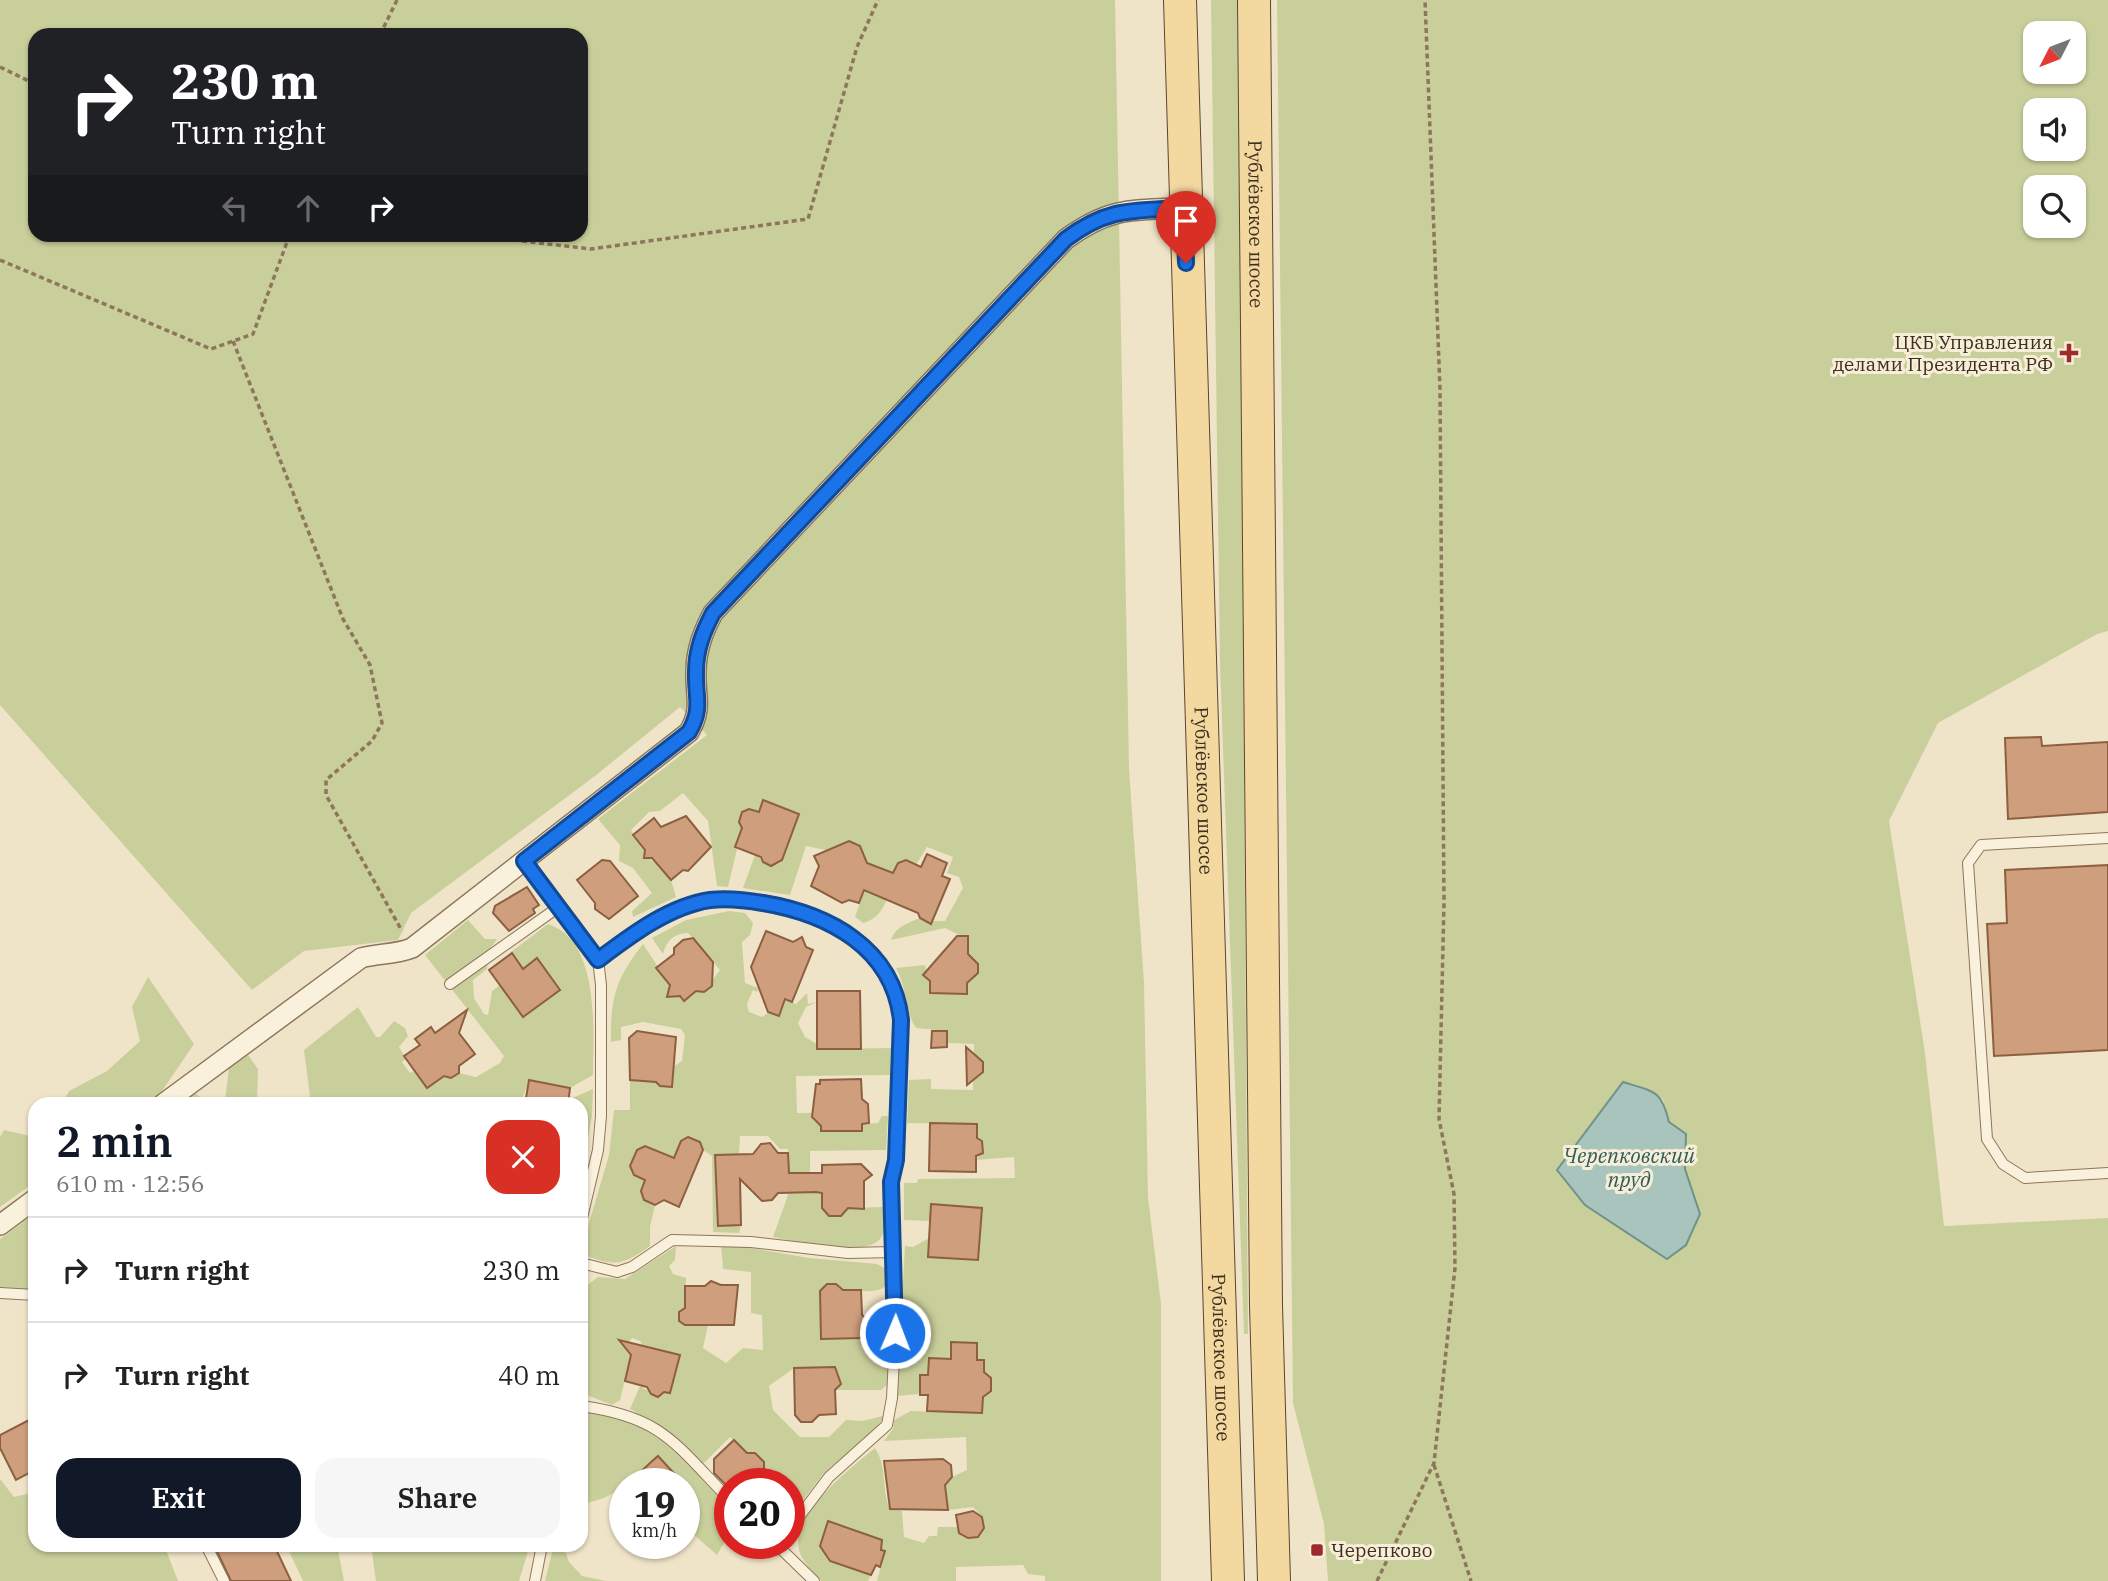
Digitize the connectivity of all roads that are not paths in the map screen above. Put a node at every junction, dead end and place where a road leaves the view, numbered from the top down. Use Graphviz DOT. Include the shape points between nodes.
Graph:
graph roads {
  1 [pos="1180,0"];
  2 [pos="1254,0"];
  3 [pos="1184,208"];
  4 [pos="2108,838"];
  5 [pos="524,861"];
  6 [pos="560,906"];
  7 [pos="598,960"];
  8 [pos="450,984"];
  9 [pos="172,1097"];
  10 [pos="2108,1173"];
  11 [pos="588,1192"];
  12 [pos="28,1204"];
  13 [pos="0,1225"];
  14 [pos="894,1252"];
  15 [pos="588,1265"];
  16 [pos="0,1293"];
  17 [pos="28,1295"];
  18 [pos="588,1407"];
  19 [pos="714,1484"];
  20 [pos="805,1509"];
  21 [pos="210,1552"];
  22 [pos="541,1552"];
  23 [pos="792,1559"];
  24 [pos="224,1581"];
  25 [pos="535,1581"];
  26 [pos="814,1581"];
  27 [pos="1228,1581"];
  28 [pos="1274,1581"];
  1 -- 3 [label="main road, Рублёвское шоссе"];
  2 -- 28 [label="main road, Рублёвское шоссе" via="1266,1306"];
  3 -- 5 [label="street" via="1114,214 1092,220 1066,239 713,613 700,636 695,671 699,715 689,732"];
  3 -- 27 [label="main road, Рублёвское шоссе"];
  4 -- 10 [label="lane" via="1981,845 1968,863 1987,1139 2003,1164 2025,1178"];
  5 -- 6 [label="lane"];
  5 -- 9 [label="street" via="412,948 392,956 361,958"];
  6 -- 7 [label="lane"];
  6 -- 8 [label="lane"];
  7 -- 11 [label="lane" via="601,1116"];
  7 -- 14 [label="lane" via="656,921 709,900 781,906 846,931 865,947 891,981 901,1020 896,1160 891,1182"];
  12 -- 13 [label="street"];
  14 -- 15 [label="lane" via="672,1240 617,1272"];
  14 -- 20 [label="lane" via="894,1357 887,1425 829,1477"];
  16 -- 17 [label="lane"];
  18 -- 19 [label="lane" via="614,1410 662,1430"];
  21 -- 24 [label="lane"];
  22 -- 25 [label="lane"];
  23 -- 26 [label="lane"];
}
